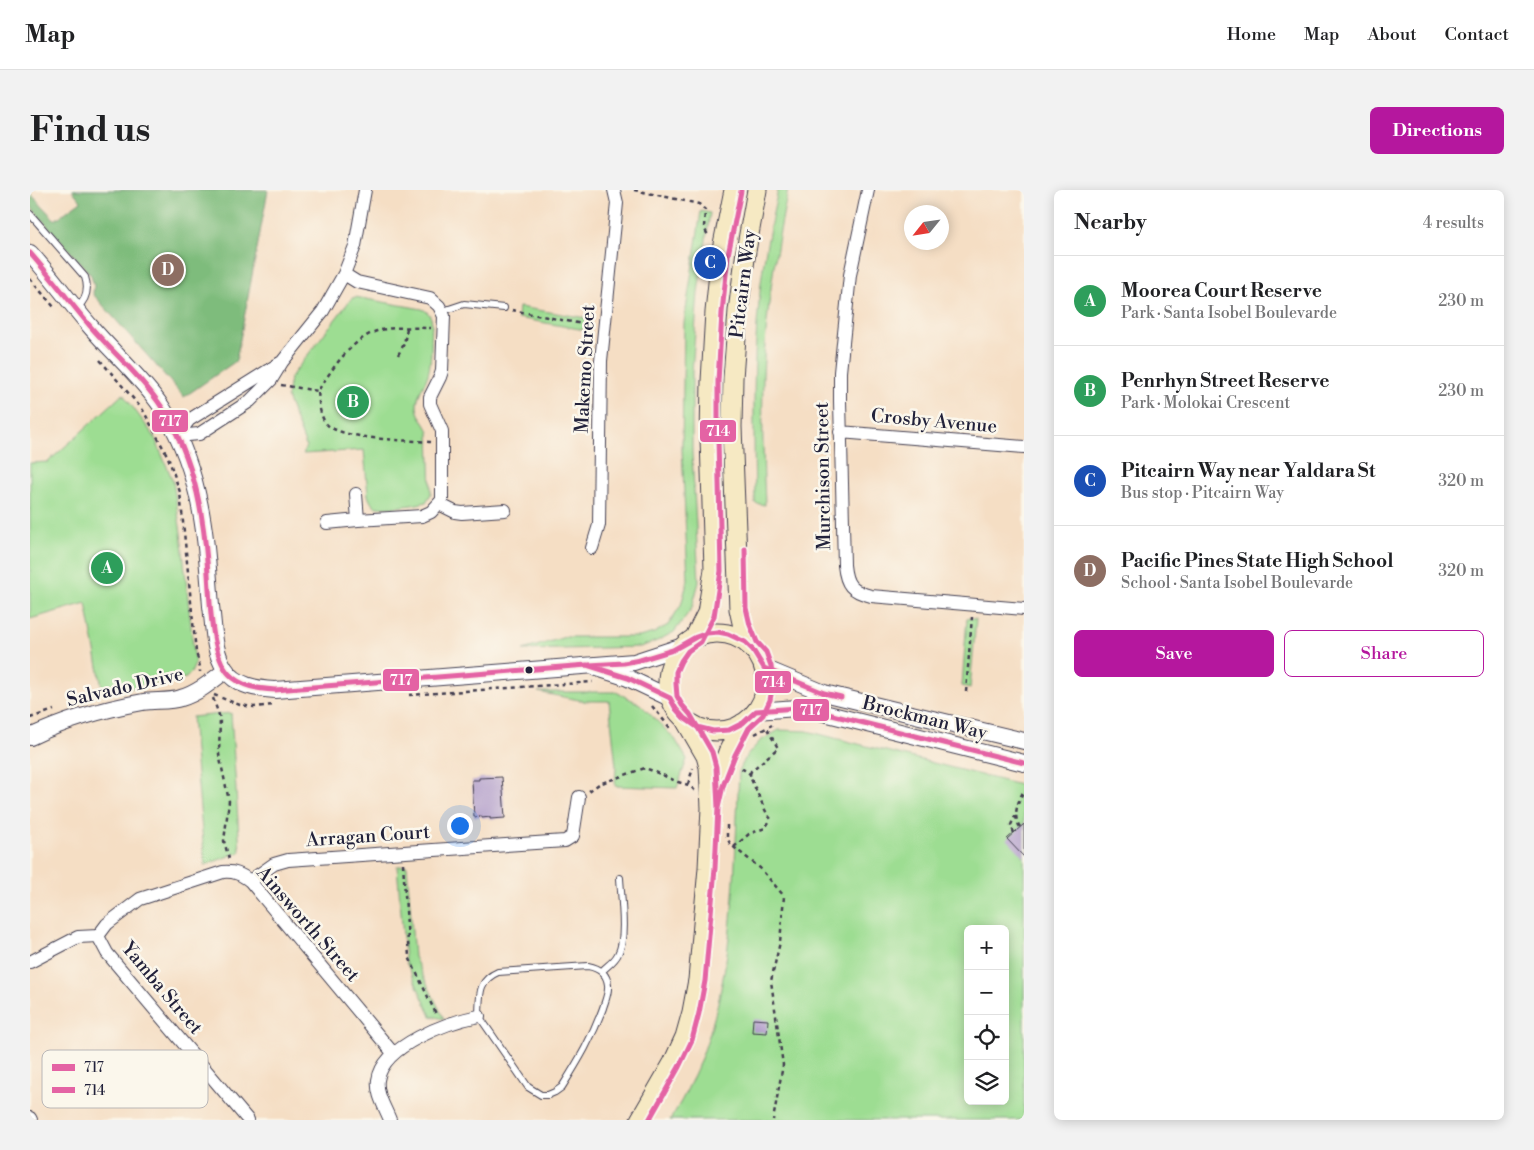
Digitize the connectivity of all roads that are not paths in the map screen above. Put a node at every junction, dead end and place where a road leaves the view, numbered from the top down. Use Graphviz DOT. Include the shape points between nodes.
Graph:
graph roads {
  1 [pos="365,190"];
  2 [pos="614,190"];
  3 [pos="734,190"];
  4 [pos="757,190"];
  5 [pos="868,190"];
  6 [pos="30,214"];
  7 [pos="30,253"];
  8 [pos="344,274"];
  9 [pos="504,308"];
  10 [pos="76,309"];
  11 [pos="442,311"];
  12 [pos="840,432"];
  13 [pos="177,436"];
  14 [pos="1024,447"];
  15 [pos="356,494"];
  16 [pos="439,504"];
  17 [pos="505,510"];
  18 [pos="358,520"];
  19 [pos="327,523"];
  20 [pos="592,548"];
  21 [pos="1024,609"];
  22 [pos="689,642"];
  23 [pos="750,646"];
  24 [pos="587,665"];
  25 [pos="764,668"];
  26 [pos="226,670"];
  27 [pos="670,698"];
  28 [pos="679,725"];
  29 [pos="749,725"];
  30 [pos="30,737"];
  31 [pos="1024,741"];
  32 [pos="1024,764"];
  33 [pos="579,797"];
  34 [pos="711,808"];
  35 [pos="620,878"];
  36 [pos="250,881"];
  37 [pos="98,936"];
  38 [pos="30,962"];
  39 [pos="602,970"];
  40 [pos="478,1016"];
  41 [pos="189,1050"];
  42 [pos="394,1053"];
  43 [pos="208,1073"];
  44 [pos="248,1120"];
  45 [pos="390,1120"];
  46 [pos="640,1120"];
  1 -- 8 [label="street" via="355,246"];
  2 -- 20 [label="street, Makemo Street" via="617,203 601,361 599,525"];
  3 -- 22 [label="main road, Pitcairn Way" via="719,274 711,381 714,570 706,613"];
  4 -- 23 [label="main road, Pitcairn Way" via="738,311 732,378 740,609"];
  5 -- 12 [label="street, Murchison Street" via="847,300 840,372"];
  6 -- 10 [label="lane" via="85,278 88,285 84,302"];
  7 -- 10 [label="street"];
  8 -- 11 [label="street" via="357,282 430,298"];
  8 -- 13 [label="street" via="323,311 282,362 190,420"];
  9 -- 11 [label="lane" via="464,304"];
  10 -- 13 [label="street" via="148,389"];
  11 -- 16 [label="street" via="442,371 430,397 442,431 443,494"];
  12 -- 14 [label="street, Crosby Avenue"];
  12 -- 21 [label="street, Murchison Street" via="844,564 850,585 870,596"];
  13 -- 26 [label="street" via="198,496 216,651"];
  15 -- 18 [label="street"];
  16 -- 17 [label="street" via="462,513"];
  16 -- 18 [label="street" via="422,516"];
  18 -- 19 [label="street"];
  22 -- 23 [label="main road" via="709,633 724,633 738,637"];
  22 -- 24 [label="street" via="634,662"];
  22 -- 27 [label="main road" via="674,657 669,670"];
  23 -- 25 [label="main road"];
  24 -- 26 [label="street" via="275,690 251,687"];
  24 -- 27 [label="street" via="628,678"];
  25 -- 29 [label="main road" via="763,698"];
  25 -- 31 [label="street, Brockman Way" via="824,693"];
  26 -- 30 [label="street, Salvado Drive" via="206,686 180,698 144,702 78,717"];
  27 -- 28 [label="main road"];
  28 -- 29 [label="main road" via="713,731"];
  28 -- 34 [label="main road" via="706,756"];
  29 -- 32 [label="street, Brockman Way" via="797,708"];
  29 -- 34 [label="main road" via="716,784"];
  33 -- 36 [label="street, Arragan Court" via="574,836 565,840 288,860 274,864"];
  34 -- 46 [label="main road" via="698,980 692,1012 673,1063"];
  35 -- 39 [label="lane" via="621,948 614,960"];
  36 -- 37 [label="street, Ainsworth Street" via="233,871 223,872 140,898"];
  36 -- 42 [label="street, Ainsworth Street"];
  37 -- 38 [label="street, Yamba Street" via="78,937"];
  37 -- 41 [label="street, Yamba Street" via="107,953"];
  39 -- 40 [label="lane" via="588,966 498,972 483,983"];
  39 -- 40 [label="lane" via="608,994 593,1035 562,1087 548,1095 541,1095 528,1087"];
  40 -- 42 [label="street" via="442,1026"];
  42 -- 45 [label="street" via="384,1064 378,1080 379,1096"];
  43 -- 44 [label="street, Yamba Street"];
}
